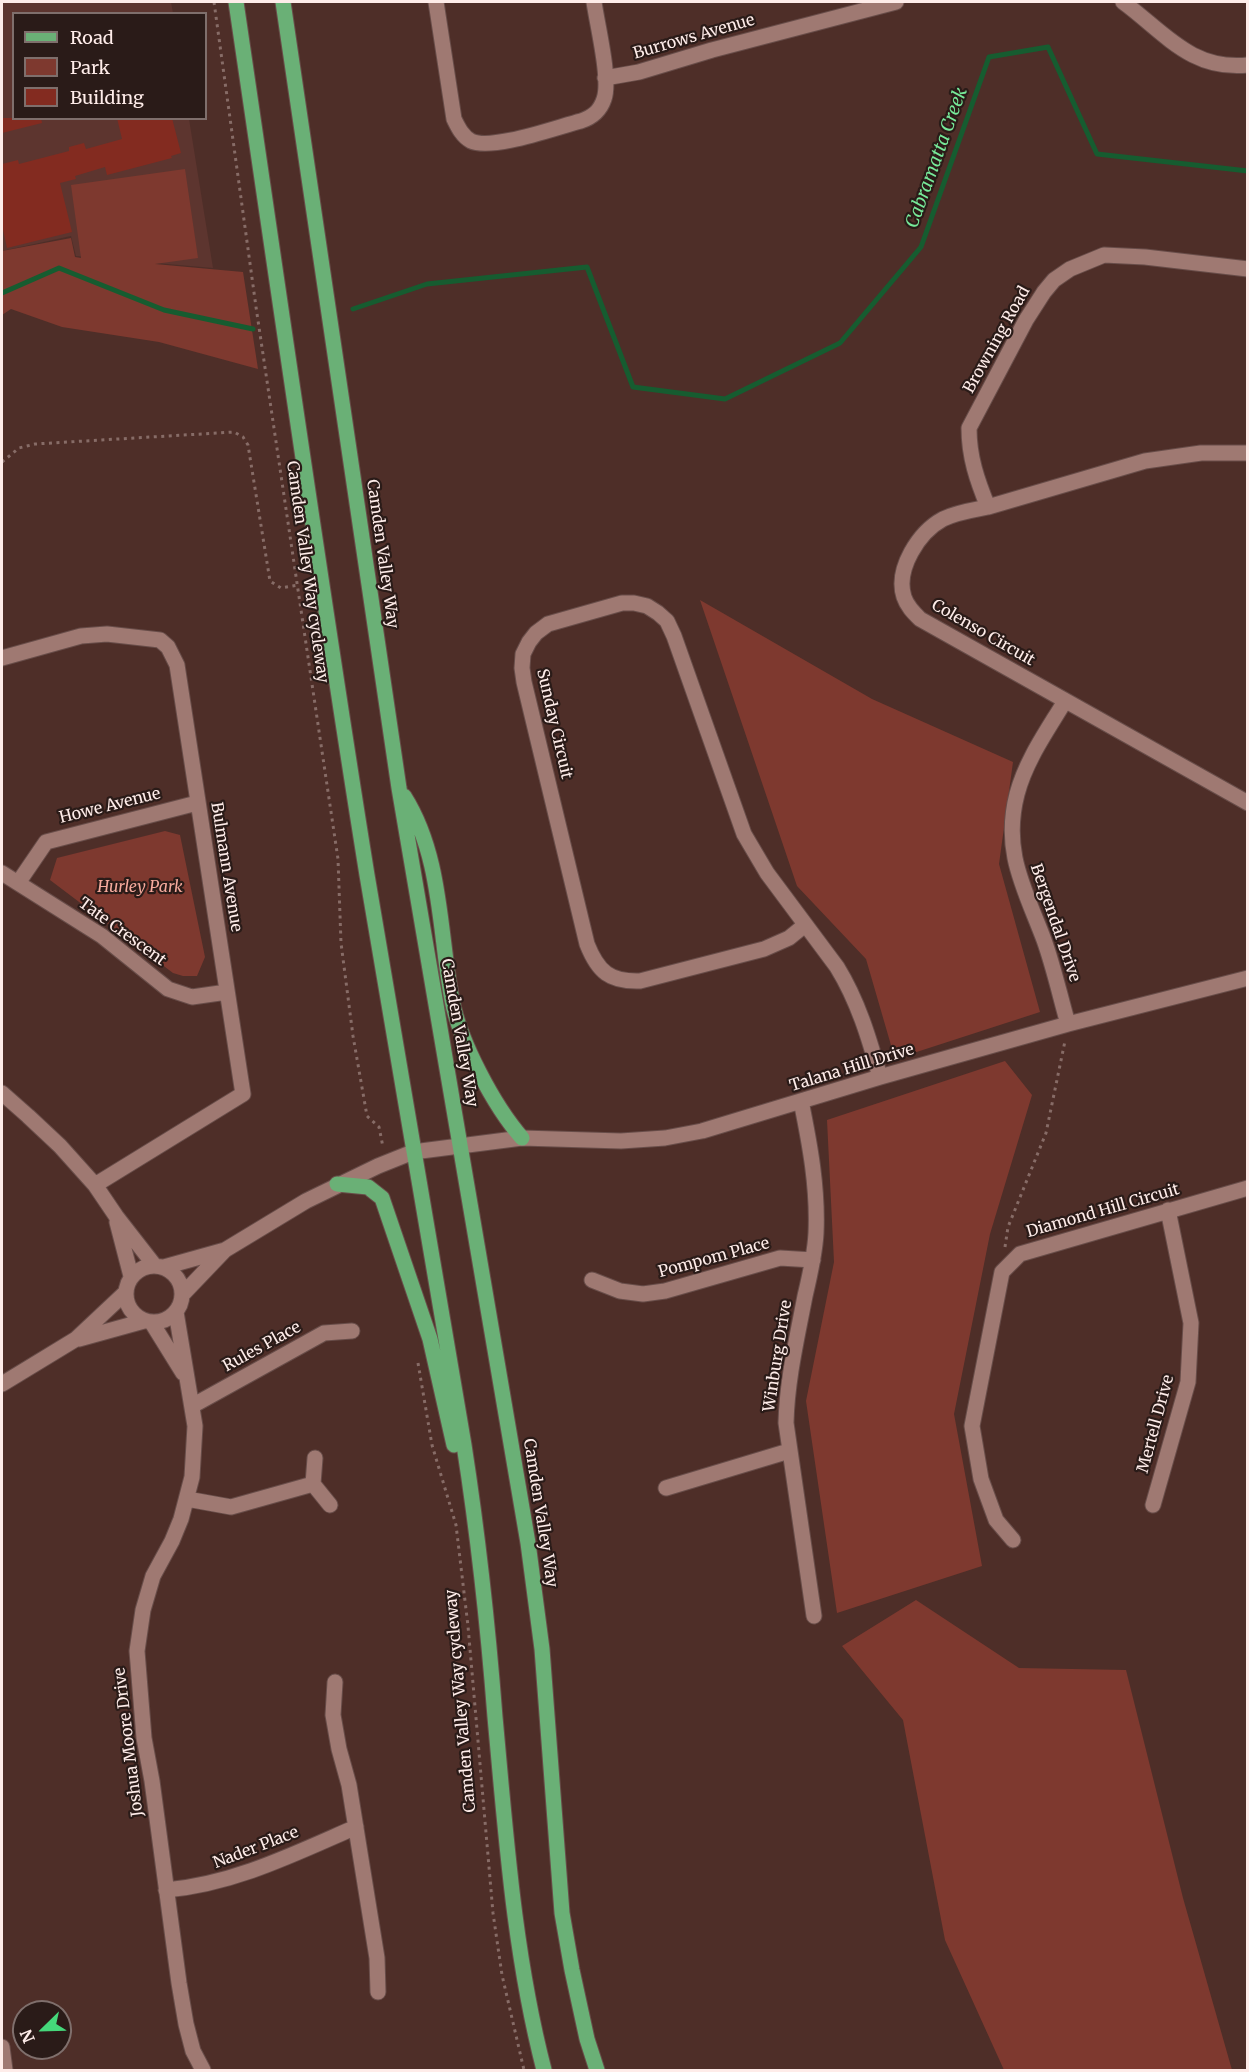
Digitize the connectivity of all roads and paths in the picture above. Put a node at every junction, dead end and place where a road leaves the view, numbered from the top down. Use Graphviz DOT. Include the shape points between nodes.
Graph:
graph roads {
  1 [pos="214,2"];
  2 [pos="236,2"];
  3 [pos="283,2"];
  4 [pos="436,2"];
  5 [pos="594,2"];
  6 [pos="896,2"];
  7 [pos="1128,3"];
  8 [pos="1248,65"];
  9 [pos="605,78"];
  10 [pos="1248,269"];
  11 [pos="1248,453"];
  12 [pos="2,462"];
  13 [pos="988,507"];
  14 [pos="298,585"];
  15 [pos="2,658"];
  16 [pos="1065,701"];
  17 [pos="399,788"];
  18 [pos="197,803"];
  19 [pos="1248,803"];
  20 [pos="2,873"];
  21 [pos="18,883"];
  22 [pos="805,925"];
  23 [pos="1248,978"];
  24 [pos="227,992"];
  25 [pos="1068,1024"];
  26 [pos="880,1077"];
  27 [pos="4,1100"];
  28 [pos="801,1101"];
  29 [pos="522,1138"];
  30 [pos="382,1141"];
  31 [pos="460,1146"];
  32 [pos="413,1152"];
  33 [pos="338,1184"];
  34 [pos="95,1185"];
  35 [pos="1248,1188"];
  36 [pos="1168,1210"];
  37 [pos="116,1216"];
  38 [pos="225,1250"];
  39 [pos="813,1260"];
  40 [pos="159,1266"];
  41 [pos="1002,1272"];
  42 [pos="131,1276"];
  43 [pos="592,1280"];
  44 [pos="125,1293"];
  45 [pos="182,1295"];
  46 [pos="176,1312"];
  47 [pos="148,1322"];
  48 [pos="352,1331"];
  49 [pos="76,1340"];
  50 [pos="416,1353"];
  51 [pos="186,1378"];
  52 [pos="2,1384"];
  53 [pos="192,1406"];
  54 [pos="789,1451"];
  55 [pos="315,1458"];
  56 [pos="313,1484"];
  57 [pos="666,1488"];
  58 [pos="187,1499"];
  59 [pos="330,1505"];
  60 [pos="1153,1505"];
  61 [pos="1013,1540"];
  62 [pos="477,1544"];
  63 [pos="814,1616"];
  64 [pos="335,1682"];
  65 [pos="356,1827"];
  66 [pos="166,1890"];
  67 [pos="378,1992"];
  68 [pos="2,2048"];
  69 [pos="5,2070"];
  70 [pos="203,2070"];
  71 [pos="524,2070"];
  72 [pos="544,2070"];
  73 [pos="597,2070"];
  1 -- 14 [label="path, Camden Valley Way cycleway"];
  2 -- 32 [label="main road" via="321,583"];
  3 -- 17 [label="main road, Camden Valley Way"];
  4 -- 9 [label="street" via="454,118 469,140 502,142 591,117 603,102"];
  5 -- 9 [label="street"];
  6 -- 9 [label="street, Burrows Avenue"];
  7 -- 8 [label="street" via="1188,54 1233,67"];
  10 -- 13 [label="street, Browning Road" via="1104,255 1054,280 1026,320 969,428 975,475"];
  11 -- 13 [label="street, Colenso Circuit" via="1201,453 1145,461"];
  12 -- 14 [label="path" via="19,448 35,444 234,432 248,445 270,581 281,588"];
  13 -- 16 [label="street, Colenso Circuit" via="943,519 928,530 905,567 903,595 920,619"];
  14 -- 30 [label="path, Camden Valley Way cycleway" via="338,859 341,943 353,1036 367,1116 379,1127"];
  15 -- 18 [label="street, Bulmann Avenue" via="81,636 160,639 177,665"];
  16 -- 19 [label="street, Colenso Circuit"];
  16 -- 25 [label="street, Bergendal Drive" via="1024,772 1013,819 1012,844"];
  17 -- 29 [label="main road" via="428,845 457,1018 496,1104"];
  17 -- 31 [label="main road, Camden Valley Way"];
  18 -- 21 [label="street, Howe Avenue" via="46,842"];
  18 -- 24 [label="street, Bulmann Avenue"];
  20 -- 21 [label="street, Tate Crescent"];
  21 -- 24 [label="street, Tate Crescent" via="102,936 168,989 192,998"];
  22 -- 22 [label="street, Sunday Circuit" via="789,938 764,949 640,981 625,982 602,971 587,944 524,682 523,654 536,633 548,624 622,603 647,606 667,621 744,834"];
  22 -- 26 [label="street, Sunday Circuit" via="847,982"];
  23 -- 25 [label="street, Talana Hill Drive"];
  24 -- 34 [label="street, Bulmann Avenue" via="243,1094"];
  25 -- 26 [label="street, Talana Hill Drive"];
  25 -- 41 [label="path" via="1046,1133 1008,1227"];
  26 -- 28 [label="street, Talana Hill Drive"];
  27 -- 34 [label="street" via="60,1146"];
  28 -- 29 [label="street, Talana Hill Drive" via="665,1138"];
  28 -- 39 [label="street, Winburg Drive" via="813,1163"];
  29 -- 31 [label="street, Talana Hill Drive"];
  31 -- 32 [label="street, Talana Hill Drive"];
  31 -- 73 [label="main road, Camden Valley Way" via="542,1649 562,1913 587,2039"];
  32 -- 33 [label="street, Talana Hill Drive"];
  32 -- 62 [label="main road" via="465,1449"];
  33 -- 38 [label="street, Talana Hill Drive"];
  33 -- 62 [label="main road" via="368,1187 382,1198 430,1339"];
  34 -- 37 [label="street"];
  35 -- 36 [label="street, Diamond Hill Circuit"];
  36 -- 41 [label="street, Diamond Hill Circuit" via="1020,1254"];
  36 -- 60 [label="street, Mertell Drive" via="1191,1323 1188,1382"];
  37 -- 40 [label="street"];
  37 -- 42 [label="street"];
  38 -- 40 [label="street"];
  38 -- 45 [label="street"];
  39 -- 43 [label="street, Pompom Place" via="780,1258 644,1294 620,1291"];
  39 -- 54 [label="street, Winburg Drive" via="786,1395"];
  40 -- 42 [label="street" via="138,1270"];
  40 -- 45 [label="street" via="177,1278"];
  41 -- 61 [label="street" via="972,1426 981,1479 996,1520"];
  42 -- 44 [label="street"];
  44 -- 47 [label="street" via="130,1310"];
  44 -- 49 [label="street"];
  45 -- 46 [label="street"];
  46 -- 47 [label="street" via="170,1318"];
  46 -- 51 [label="street, Joshua Moore Drive"];
  47 -- 49 [label="street"];
  47 -- 51 [label="street, Joshua Moore Drive"];
  48 -- 53 [label="street, Rules Place" via="324,1333"];
  49 -- 52 [label="street"];
  50 -- 71 [label="path, Camden Valley Way cycleway" via="432,1444 456,1525 493,1913 502,1976"];
  51 -- 53 [label="street, Joshua Moore Drive"];
  53 -- 58 [label="street, Joshua Moore Drive" via="195,1453"];
  54 -- 57 [label="street"];
  54 -- 63 [label="street, Winburg Drive"];
  55 -- 56 [label="street"];
  56 -- 58 [label="street" via="231,1507"];
  56 -- 59 [label="street"];
  58 -- 66 [label="street, Joshua Moore Drive" via="153,1576 137,1651 144,1738"];
  62 -- 72 [label="main road" via="511,1896"];
  64 -- 65 [label="street" via="333,1715"];
  65 -- 66 [label="street, Nader Place" via="250,1873"];
  65 -- 67 [label="street" via="377,1958"];
  66 -- 70 [label="street, Joshua Moore Drive" via="186,2024"];
  68 -- 69 [label="street"];
}
